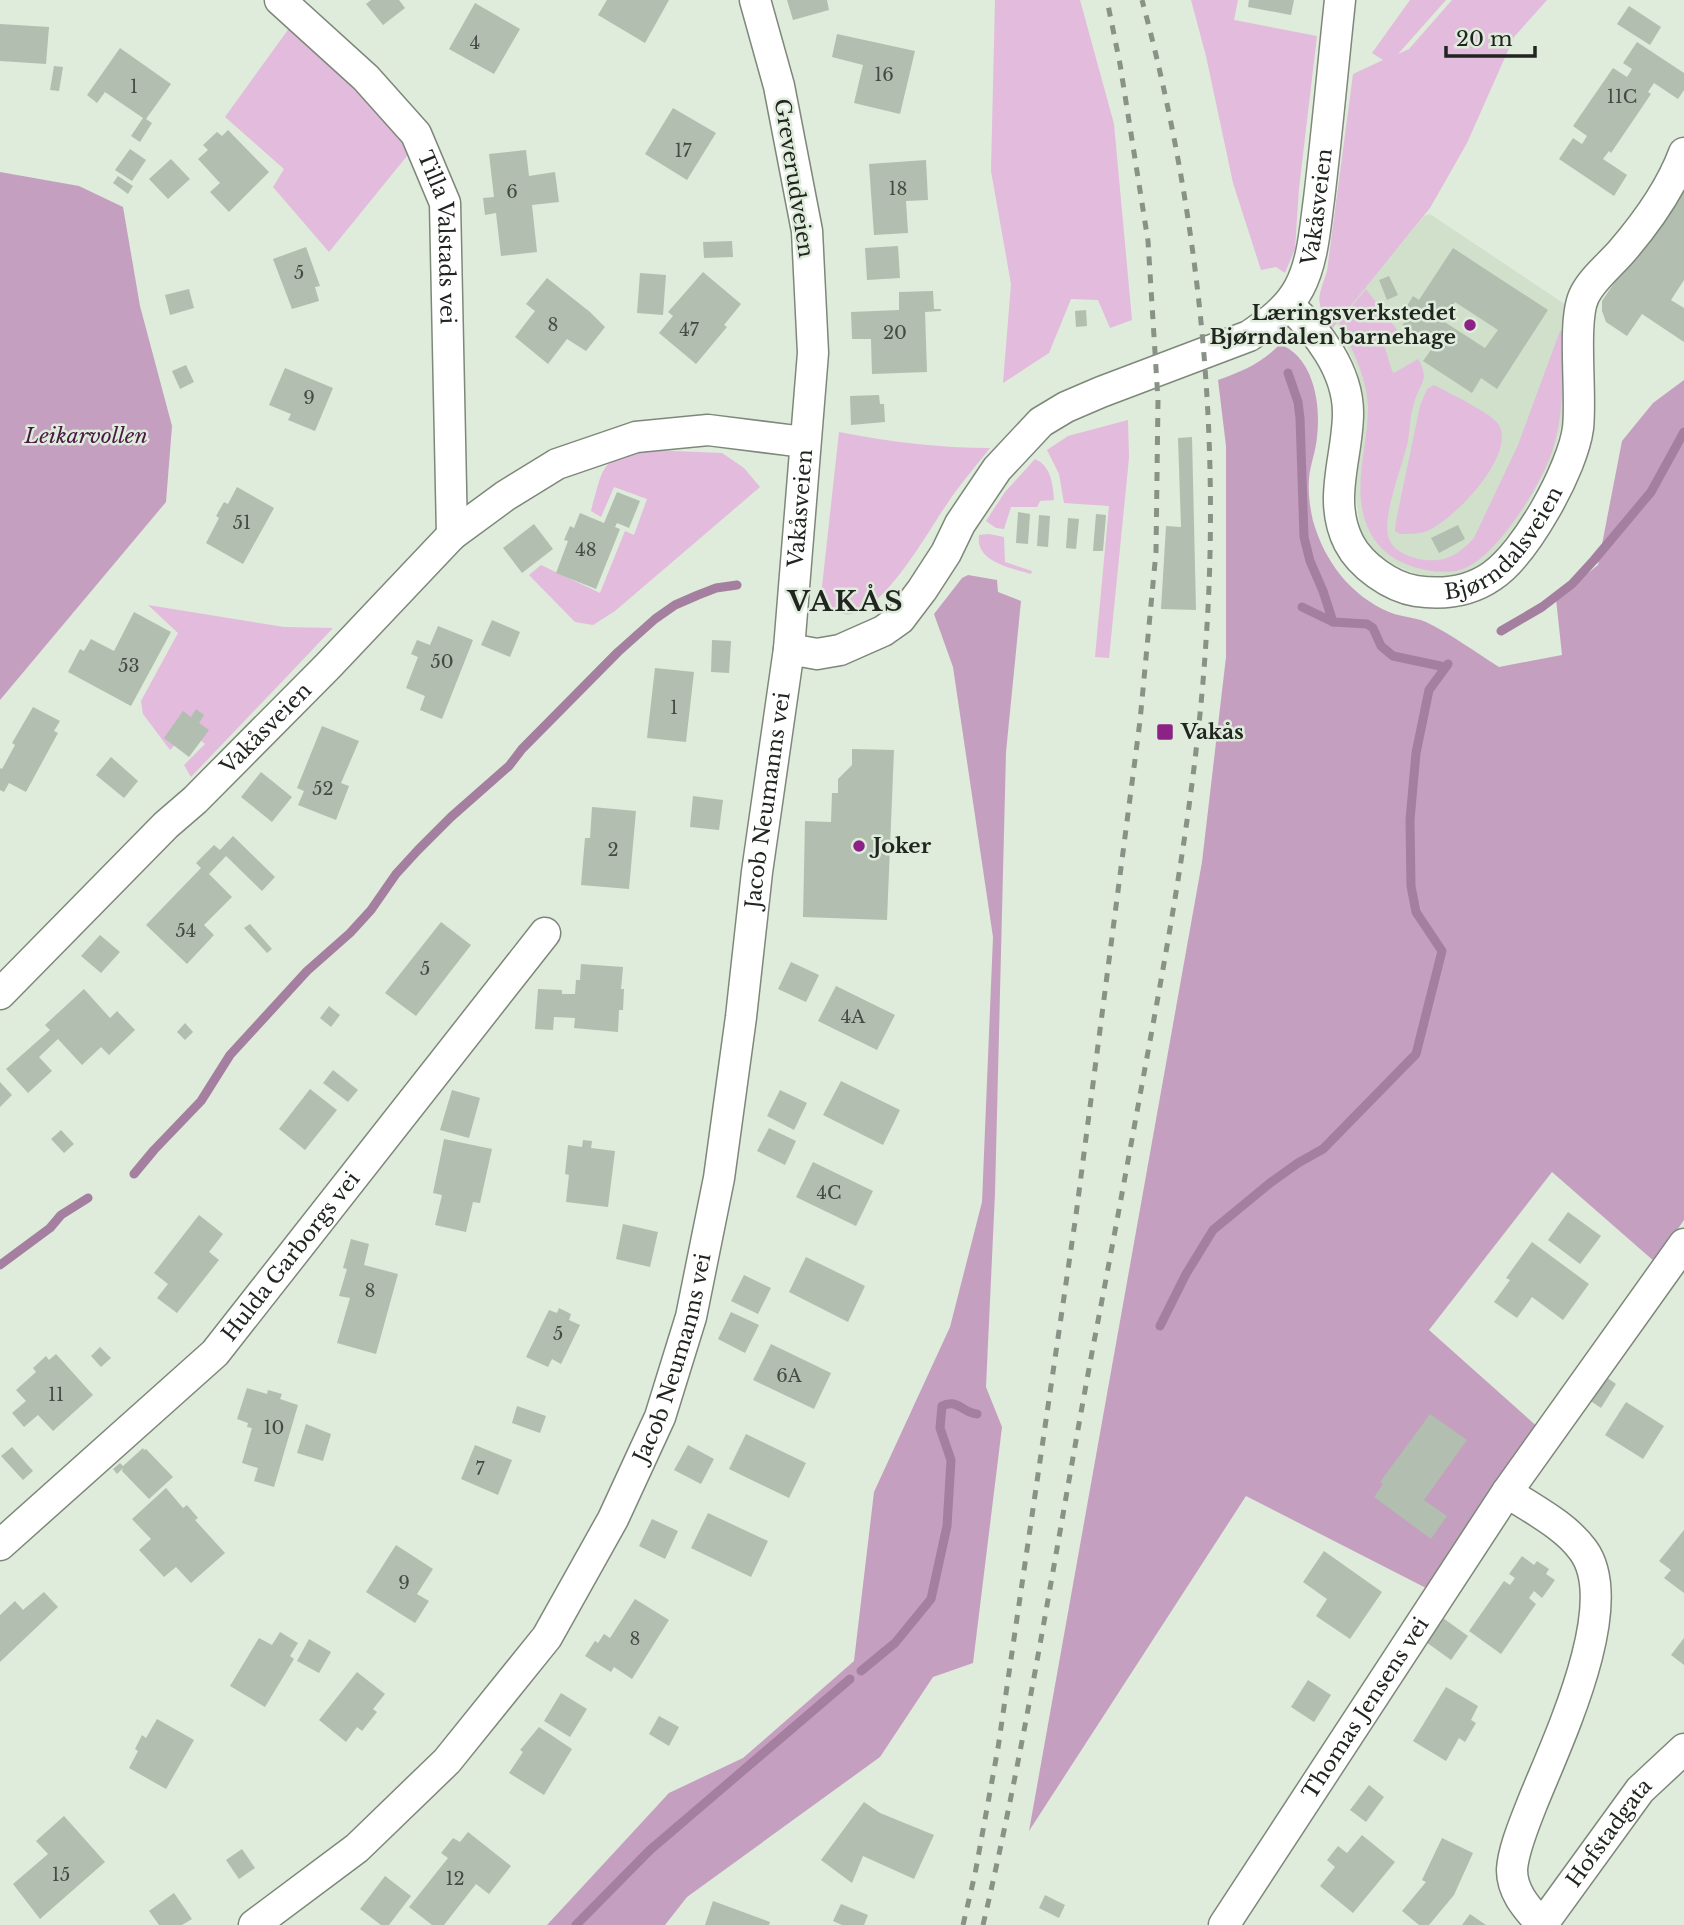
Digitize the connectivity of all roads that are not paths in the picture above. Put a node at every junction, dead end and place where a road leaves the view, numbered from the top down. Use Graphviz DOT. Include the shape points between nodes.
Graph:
graph roads {
  1 [pos="280,0"];
  2 [pos="755,0"];
  3 [pos="1339,0"];
  4 [pos="1684,153"];
  5 [pos="1288,305"];
  6 [pos="804,442"];
  7 [pos="452,535"];
  8 [pos="789,649"];
  9 [pos="545,933"];
  10 [pos="0,994"];
  11 [pos="1684,1244"];
  12 [pos="1507,1492"];
  13 [pos="0,1545"];
  14 [pos="1684,1749"];
  15 [pos="254,1925"];
  16 [pos="1224,1925"];
  17 [pos="1542,1925"];
  1 -- 7 [label="street, Tilla Valstads vei" via="366,79 416,134 445,203"];
  2 -- 6 [label="street, Greverudveien" via="779,86 807,231 813,353"];
  3 -- 5 [label="street, Vakåsveien" via="1312,244 1300,287"];
  4 -- 5 [label="street, Bjørndalsveien" via="1641,226 1584,296 1578,429 1561,484 1508,562 1472,587 1447,593 1410,590 1385,579 1349,544 1338,489 1348,412 1342,382 1310,325"];
  5 -- 8 [label="street, Vakåsveien" via="1249,337 1101,392 1041,422 997,469 900,619 840,650 817,654"];
  6 -- 7 [label="street, Vakåsveien" via="708,430 636,437 557,464"];
  6 -- 8 [label="street, Vakåsveien"];
  7 -- 10 [label="street, Vakåsveien" via="328,666"];
  8 -- 15 [label="street, Jacob Neumanns vei" via="719,1178 691,1317 660,1417 613,1519 547,1637 447,1761 357,1848"];
  9 -- 13 [label="street, Hulda Garborgs vei" via="215,1353"];
  11 -- 12 [label="street, Thomas Jensens vei"];
  12 -- 16 [label="street, Thomas Jensens vei"];
  12 -- 17 [label="street" via="1585,1551 1595,1580 1597,1615 1581,1678 1522,1829 1512,1871 1520,1901"];
  14 -- 17 [label="street, Hofstadgata" via="1640,1790"];
}
